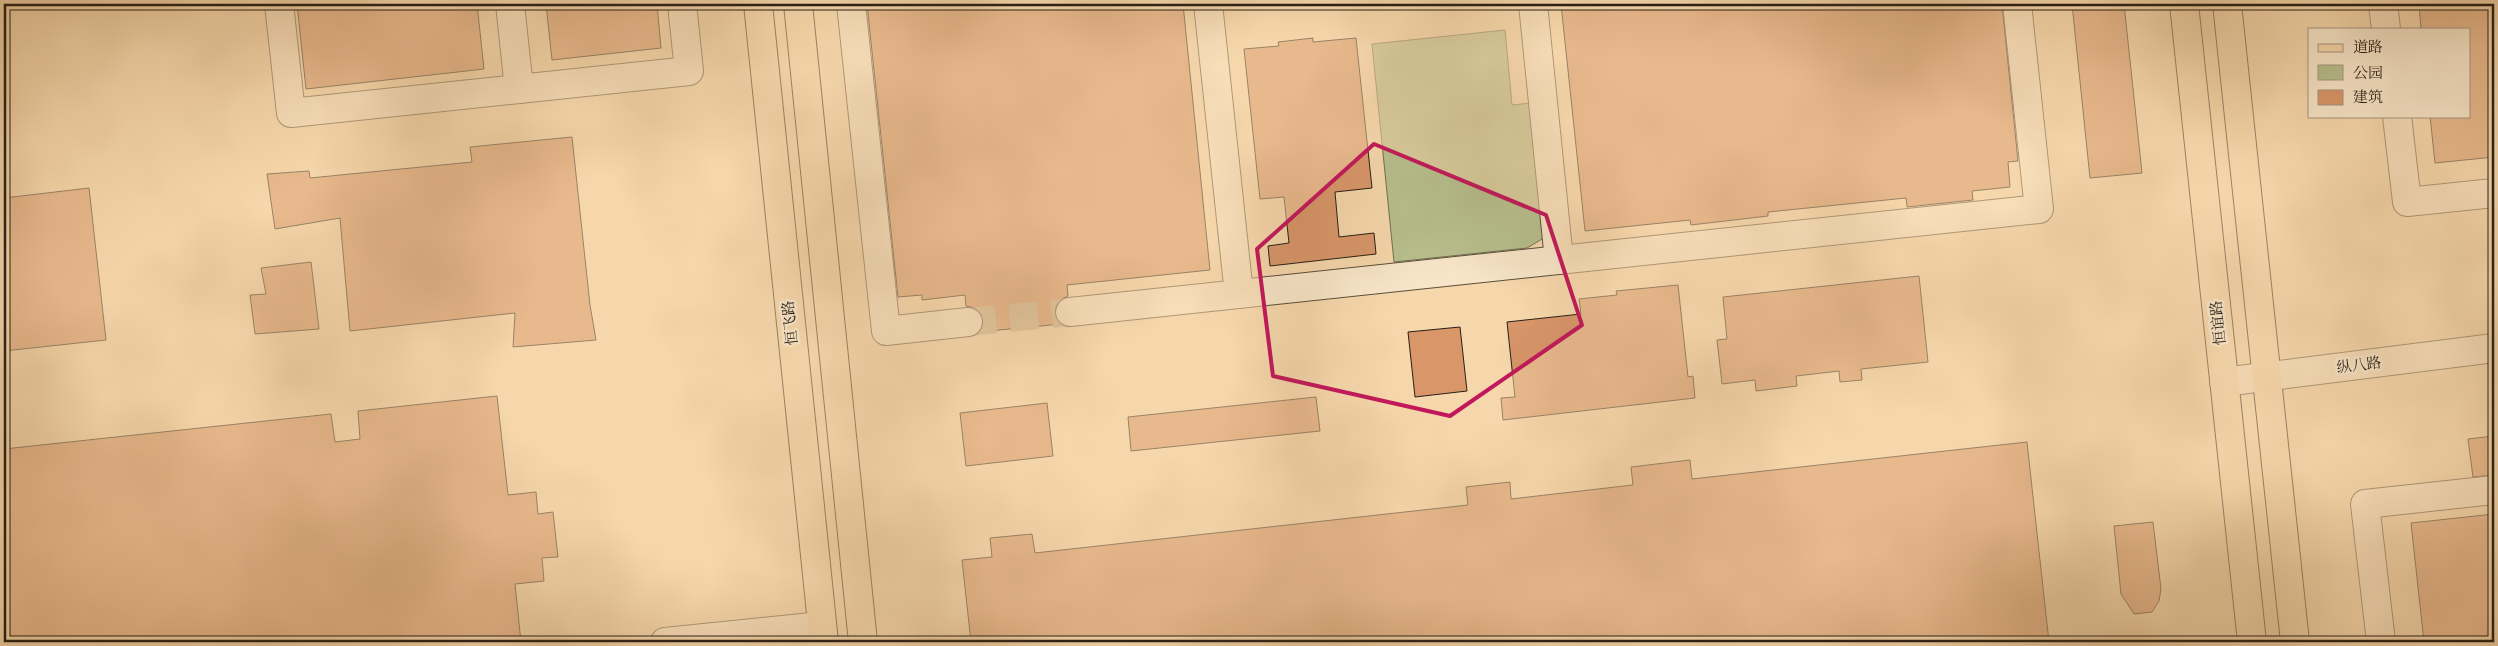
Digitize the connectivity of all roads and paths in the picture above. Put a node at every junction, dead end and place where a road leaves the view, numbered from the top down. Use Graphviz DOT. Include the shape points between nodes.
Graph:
graph roads {
  1 [pos="279,4"];
  2 [pos="510,4"];
  3 [pos="687,4"];
  4 [pos="758,4"];
  5 [pos="798,4"];
  6 [pos="851,4"];
  7 [pos="1208,4"];
  8 [pos="1533,4"];
  9 [pos="2017,4"];
  10 [pos="2184,4"];
  11 [pos="2227,4"];
  12 [pos="2383,4"];
  13 [pos="2386,28"];
  14 [pos="519,89"];
  15 [pos="2397,118"];
  16 [pos="2494,193"];
  17 [pos="1559,260"];
  18 [pos="1239,294"];
  19 [pos="1070,312"];
  20 [pos="968,322"];
  21 [pos="2494,348"];
  22 [pos="2267,376"];
  23 [pos="2224,382"];
  24 [pos="2494,490"];
  25 [pos="823,634"];
  26 [pos="742,638"];
  27 [pos="665,642"];
  28 [pos="863,642"];
  29 [pos="2252,642"];
  30 [pos="2295,642"];
  31 [pos="2381,642"];
  1 -- 14 [label="street" via="291,113"];
  2 -- 14 [label="street"];
  3 -- 14 [label="street" via="689,71"];
  4 -- 25 [label="main road, 恒飞路"];
  5 -- 28 [label="main road"];
  6 -- 20 [label="street" via="886,331"];
  7 -- 18 [label="street"];
  8 -- 17 [label="street"];
  9 -- 17 [label="street" via="2038,209"];
  10 -- 23 [label="main road, 恒谊路"];
  11 -- 22 [label="main road"];
  12 -- 13 [label="street"];
  15 -- 16 [label="street" via="2407,202"];
  17 -- 18 [label="street"];
  18 -- 19 [label="street"];
  21 -- 22 [label="street, 纵八路"];
  22 -- 23 [label="street, 纵八路"];
  22 -- 30 [label="main road"];
  23 -- 29 [label="main road, 恒谊路"];
  24 -- 31 [label="street" via="2365,504"];
  25 -- 26 [label="street"];
  26 -- 27 [label="street"];
}
